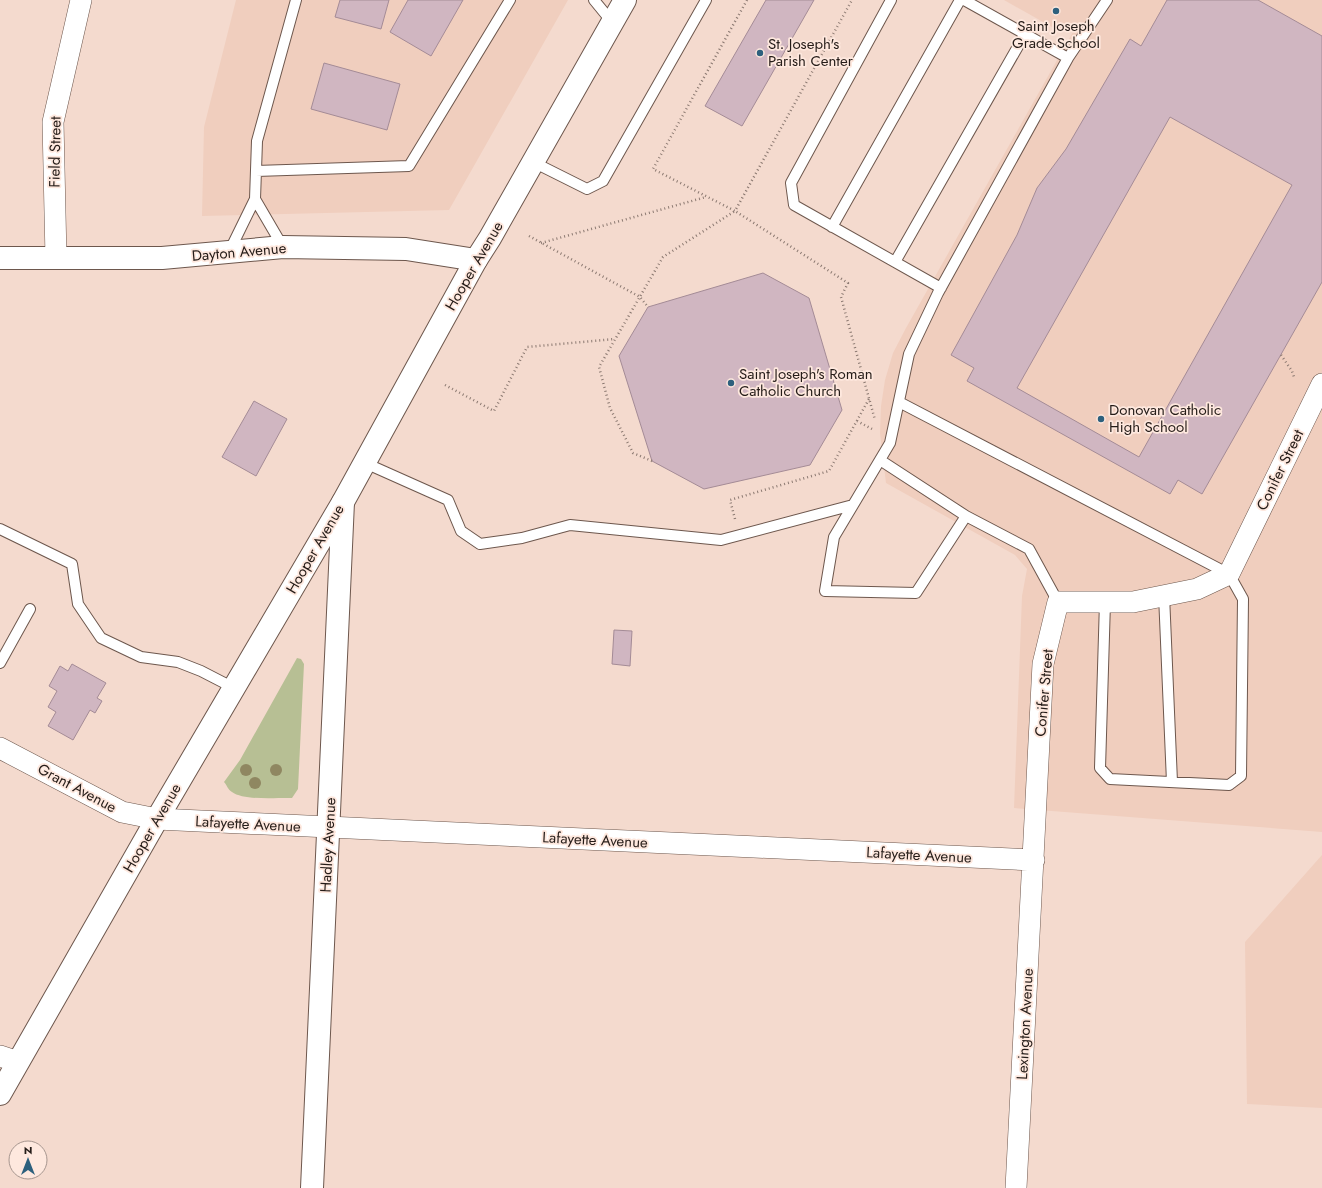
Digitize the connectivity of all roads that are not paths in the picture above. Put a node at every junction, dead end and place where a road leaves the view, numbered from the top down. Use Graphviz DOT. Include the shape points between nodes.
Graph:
graph roads {
  1 [pos="81,0"];
  2 [pos="296,0"];
  3 [pos="510,0"];
  4 [pos="594,0"];
  5 [pos="625,0"];
  6 [pos="706,0"];
  7 [pos="891,0"];
  8 [pos="960,0"];
  9 [pos="964,0"];
  10 [pos="1107,0"];
  11 [pos="612,22"];
  12 [pos="1026,34"];
  13 [pos="1068,58"];
  14 [pos="533,162"];
  15 [pos="256,171"];
  16 [pos="255,199"];
  17 [pos="832,227"];
  18 [pos="283,247"];
  19 [pos="229,252"];
  20 [pos="0,258"];
  21 [pos="56,258"];
  22 [pos="476,260"];
  23 [pos="895,262"];
  24 [pos="941,288"];
  25 [pos="1322,384"];
  26 [pos="899,402"];
  27 [pos="880,460"];
  28 [pos="365,463"];
  29 [pos="343,502"];
  30 [pos="853,506"];
  31 [pos="966,516"];
  32 [pos="0,529"];
  33 [pos="1229,574"];
  34 [pos="1164,595"];
  35 [pos="1058,602"];
  36 [pos="1105,602"];
  37 [pos="30,609"];
  38 [pos="0,663"];
  39 [pos="234,688"];
  40 [pos="0,748"];
  41 [pos="1172,782"];
  42 [pos="157,819"];
  43 [pos="329,828"];
  44 [pos="1034,860"];
  45 [pos="9,1059"];
  46 [pos="0,1094"];
  47 [pos="312,1188"];
  48 [pos="1016,1188"];
  1 -- 21 [label="street, Field Street" via="53,122"];
  2 -- 15 [label="lane" via="256,141"];
  3 -- 15 [label="lane" via="409,166"];
  4 -- 11 [label="lane"];
  5 -- 11 [label="main road, Hooper Avenue"];
  6 -- 14 [label="lane" via="603,180 587,189"];
  7 -- 17 [label="lane" via="791,184 794,205"];
  8 -- 17 [label="lane"];
  9 -- 12 [label="lane"];
  10 -- 13 [label="lane"];
  11 -- 14 [label="main road, Hooper Avenue"];
  12 -- 13 [label="lane"];
  12 -- 23 [label="lane"];
  13 -- 24 [label="lane"];
  14 -- 22 [label="main road, Hooper Avenue"];
  15 -- 16 [label="lane"];
  16 -- 18 [label="lane"];
  16 -- 19 [label="lane"];
  17 -- 23 [label="lane"];
  18 -- 19 [label="main road, Dayton Avenue"];
  18 -- 22 [label="main road, Dayton Avenue" via="406,249"];
  19 -- 21 [label="main road, Dayton Avenue" via="162,258"];
  20 -- 21 [label="main road, Dayton Avenue"];
  22 -- 28 [label="main road, Hooper Avenue"];
  23 -- 24 [label="lane"];
  24 -- 26 [label="lane" via="909,354"];
  25 -- 33 [label="street, Conifer Street"];
  26 -- 27 [label="lane" via="890,443"];
  26 -- 33 [label="lane"];
  27 -- 30 [label="lane"];
  27 -- 31 [label="lane"];
  28 -- 29 [label="main road, Hooper Avenue"];
  28 -- 30 [label="lane" via="448,500 461,532 480,544 522,538 570,525 721,540"];
  29 -- 39 [label="main road, Hooper Avenue"];
  29 -- 43 [label="main road, Hadley Avenue"];
  30 -- 31 [label="lane" via="834,537 824,591 916,593"];
  31 -- 35 [label="lane" via="1029,549"];
  32 -- 39 [label="lane" via="72,564 78,604 101,638 140,657 178,662"];
  33 -- 34 [label="street" via="1197,589"];
  33 -- 41 [label="lane" via="1243,599 1241,776 1229,785"];
  34 -- 36 [label="street" via="1133,602"];
  34 -- 41 [label="lane"];
  35 -- 36 [label="street"];
  35 -- 44 [label="street, Conifer Street" via="1043,664"];
  36 -- 41 [label="lane" via="1100,768 1110,779"];
  37 -- 38 [label="lane"];
  39 -- 42 [label="main road, Hooper Avenue"];
  40 -- 42 [label="street, Grant Avenue" via="122,812"];
  42 -- 43 [label="street, Lafayette Avenue"];
  42 -- 45 [label="main road, Hooper Avenue"];
  43 -- 44 [label="street, Lafayette Avenue"];
  43 -- 47 [label="main road, Hadley Avenue"];
  44 -- 48 [label="street, Lexington Avenue"];
  45 -- 46 [label="main road, Hooper Avenue"];
}
